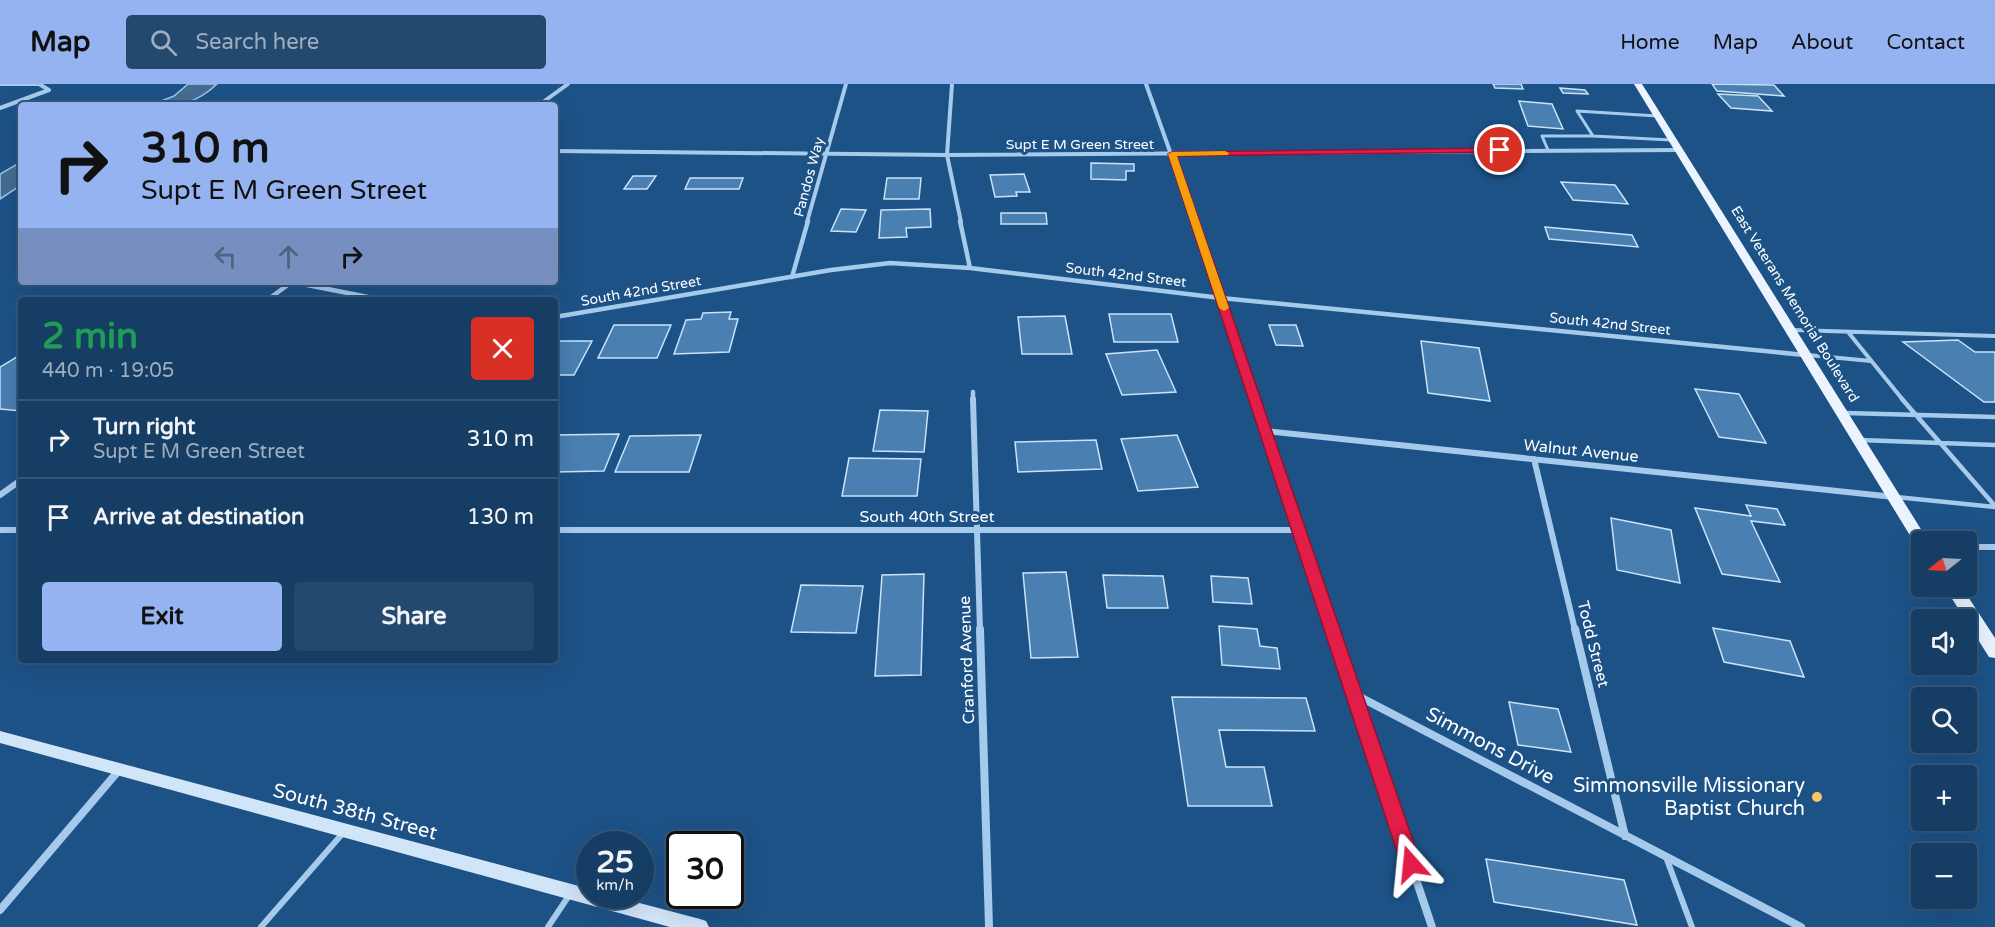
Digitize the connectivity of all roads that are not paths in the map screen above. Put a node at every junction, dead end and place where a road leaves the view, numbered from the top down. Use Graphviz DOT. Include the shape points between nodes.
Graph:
graph roads {
  1 [pos="0,84"];
  2 [pos="39,84"];
  3 [pos="568,84"];
  4 [pos="846,84"];
  5 [pos="952,84"];
  6 [pos="1146,84"];
  7 [pos="1638,84"];
  8 [pos="543,102"];
  9 [pos="0,108"];
  10 [pos="1657,116"];
  11 [pos="1593,136"];
  12 [pos="1674,145"];
  13 [pos="1548,150"];
  14 [pos="558,152"];
  15 [pos="825,154"];
  16 [pos="1172,154"];
  17 [pos="947,155"];
  18 [pos="970,268"];
  19 [pos="792,277"];
  20 [pos="288,285"];
  21 [pos="307,285"];
  22 [pos="271,297"];
  23 [pos="368,297"];
  24 [pos="1221,298"];
  25 [pos="558,316"];
  26 [pos="1790,330"];
  27 [pos="1848,332"];
  28 [pos="1995,336"];
  29 [pos="1805,355"];
  30 [pos="1872,361"];
  31 [pos="974,392"];
  32 [pos="1841,413"];
  33 [pos="1915,415"];
  34 [pos="1995,417"];
  35 [pos="1265,431"];
  36 [pos="1858,440"];
  37 [pos="1940,443"];
  38 [pos="1995,445"];
  39 [pos="1534,459"];
  40 [pos="18,482"];
  41 [pos="0,495"];
  42 [pos="1894,497"];
  43 [pos="1995,506"];
  44 [pos="0,530"];
  45 [pos="18,530"];
  46 [pos="558,530"];
  47 [pos="1298,530"];
  48 [pos="976,531"];
  49 [pos="1915,531"];
  50 [pos="1977,547"];
  51 [pos="1995,547"];
  52 [pos="1959,597"];
  53 [pos="1995,652"];
  54 [pos="1356,695"];
  55 [pos="0,737"];
  56 [pos="120,769"];
  57 [pos="345,831"];
  58 [pos="1625,836"];
  59 [pos="1666,857"];
  60 [pos="571,892"];
  61 [pos="0,910"];
  62 [pos="261,927"];
  63 [pos="548,927"];
  64 [pos="700,927"];
  65 [pos="989,927"];
  66 [pos="1432,927"];
  67 [pos="1692,927"];
  68 [pos="1800,927"];
  1 -- 2 [label="street"];
  2 -- 9 [label="street" via="49,90"];
  3 -- 8 [label="street"];
  4 -- 15 [label="street, Pandos Way"];
  5 -- 17 [label="street"];
  6 -- 16 [label="street"];
  7 -- 10 [label="main road, East Veterans Memorial Boulevard"];
  10 -- 11 [label="lane" via="1577,111"];
  10 -- 12 [label="main road, East Veterans Memorial Boulevard"];
  11 -- 12 [label="lane"];
  11 -- 13 [label="lane" via="1542,136"];
  12 -- 13 [label="street, Supt E M Green Street"];
  12 -- 26 [label="main road, East Veterans Memorial Boulevard"];
  13 -- 16 [label="street, Supt E M Green Street"];
  14 -- 15 [label="street, Supt E M Green Street"];
  15 -- 17 [label="street, Supt E M Green Street"];
  15 -- 19 [label="street, Pandos Way"];
  16 -- 17 [label="street, Supt E M Green Street"];
  16 -- 24 [label="street"];
  17 -- 18 [label="street"];
  18 -- 19 [label="street, South 42nd Street" via="868,264"];
  18 -- 24 [label="street, South 42nd Street"];
  19 -- 25 [label="street, South 42nd Street"];
  20 -- 22 [label="street"];
  21 -- 23 [label="street"];
  24 -- 29 [label="street, South 42nd Street"];
  24 -- 35 [label="street"];
  26 -- 27 [label="lane"];
  26 -- 29 [label="main road, East Veterans Memorial Boulevard"];
  27 -- 28 [label="lane"];
  27 -- 30 [label="lane"];
  29 -- 30 [label="lane"];
  29 -- 32 [label="main road, East Veterans Memorial Boulevard"];
  30 -- 33 [label="lane"];
  31 -- 48 [label="street, Cranford Avenue"];
  32 -- 33 [label="lane"];
  32 -- 36 [label="main road, East Veterans Memorial Boulevard"];
  33 -- 34 [label="lane"];
  33 -- 37 [label="lane"];
  35 -- 39 [label="street, Walnut Avenue"];
  35 -- 47 [label="street"];
  36 -- 37 [label="lane"];
  36 -- 42 [label="main road, East Veterans Memorial Boulevard"];
  37 -- 38 [label="lane"];
  37 -- 43 [label="lane"];
  39 -- 42 [label="street, Walnut Avenue"];
  39 -- 58 [label="street, Todd Street"];
  40 -- 41 [label="street"];
  42 -- 43 [label="lane"];
  42 -- 49 [label="main road, East Veterans Memorial Boulevard"];
  44 -- 45 [label="street"];
  46 -- 48 [label="street, South 40th Street"];
  47 -- 48 [label="street, South 40th Street"];
  47 -- 54 [label="street"];
  48 -- 65 [label="street, Cranford Avenue"];
  50 -- 51 [label="street"];
  52 -- 53 [label="main road"];
  54 -- 58 [label="street, Simmons Drive"];
  54 -- 66 [label="street"];
  55 -- 56 [label="main road, South 38th Street"];
  56 -- 57 [label="main road, South 38th Street"];
  56 -- 61 [label="street"];
  57 -- 60 [label="main road, South 38th Street"];
  57 -- 62 [label="lane"];
  58 -- 59 [label="street, Simmons Drive"];
  59 -- 67 [label="lane"];
  59 -- 68 [label="street, Simmons Drive"];
  60 -- 63 [label="lane"];
  60 -- 64 [label="main road, South 38th Street"];
}
